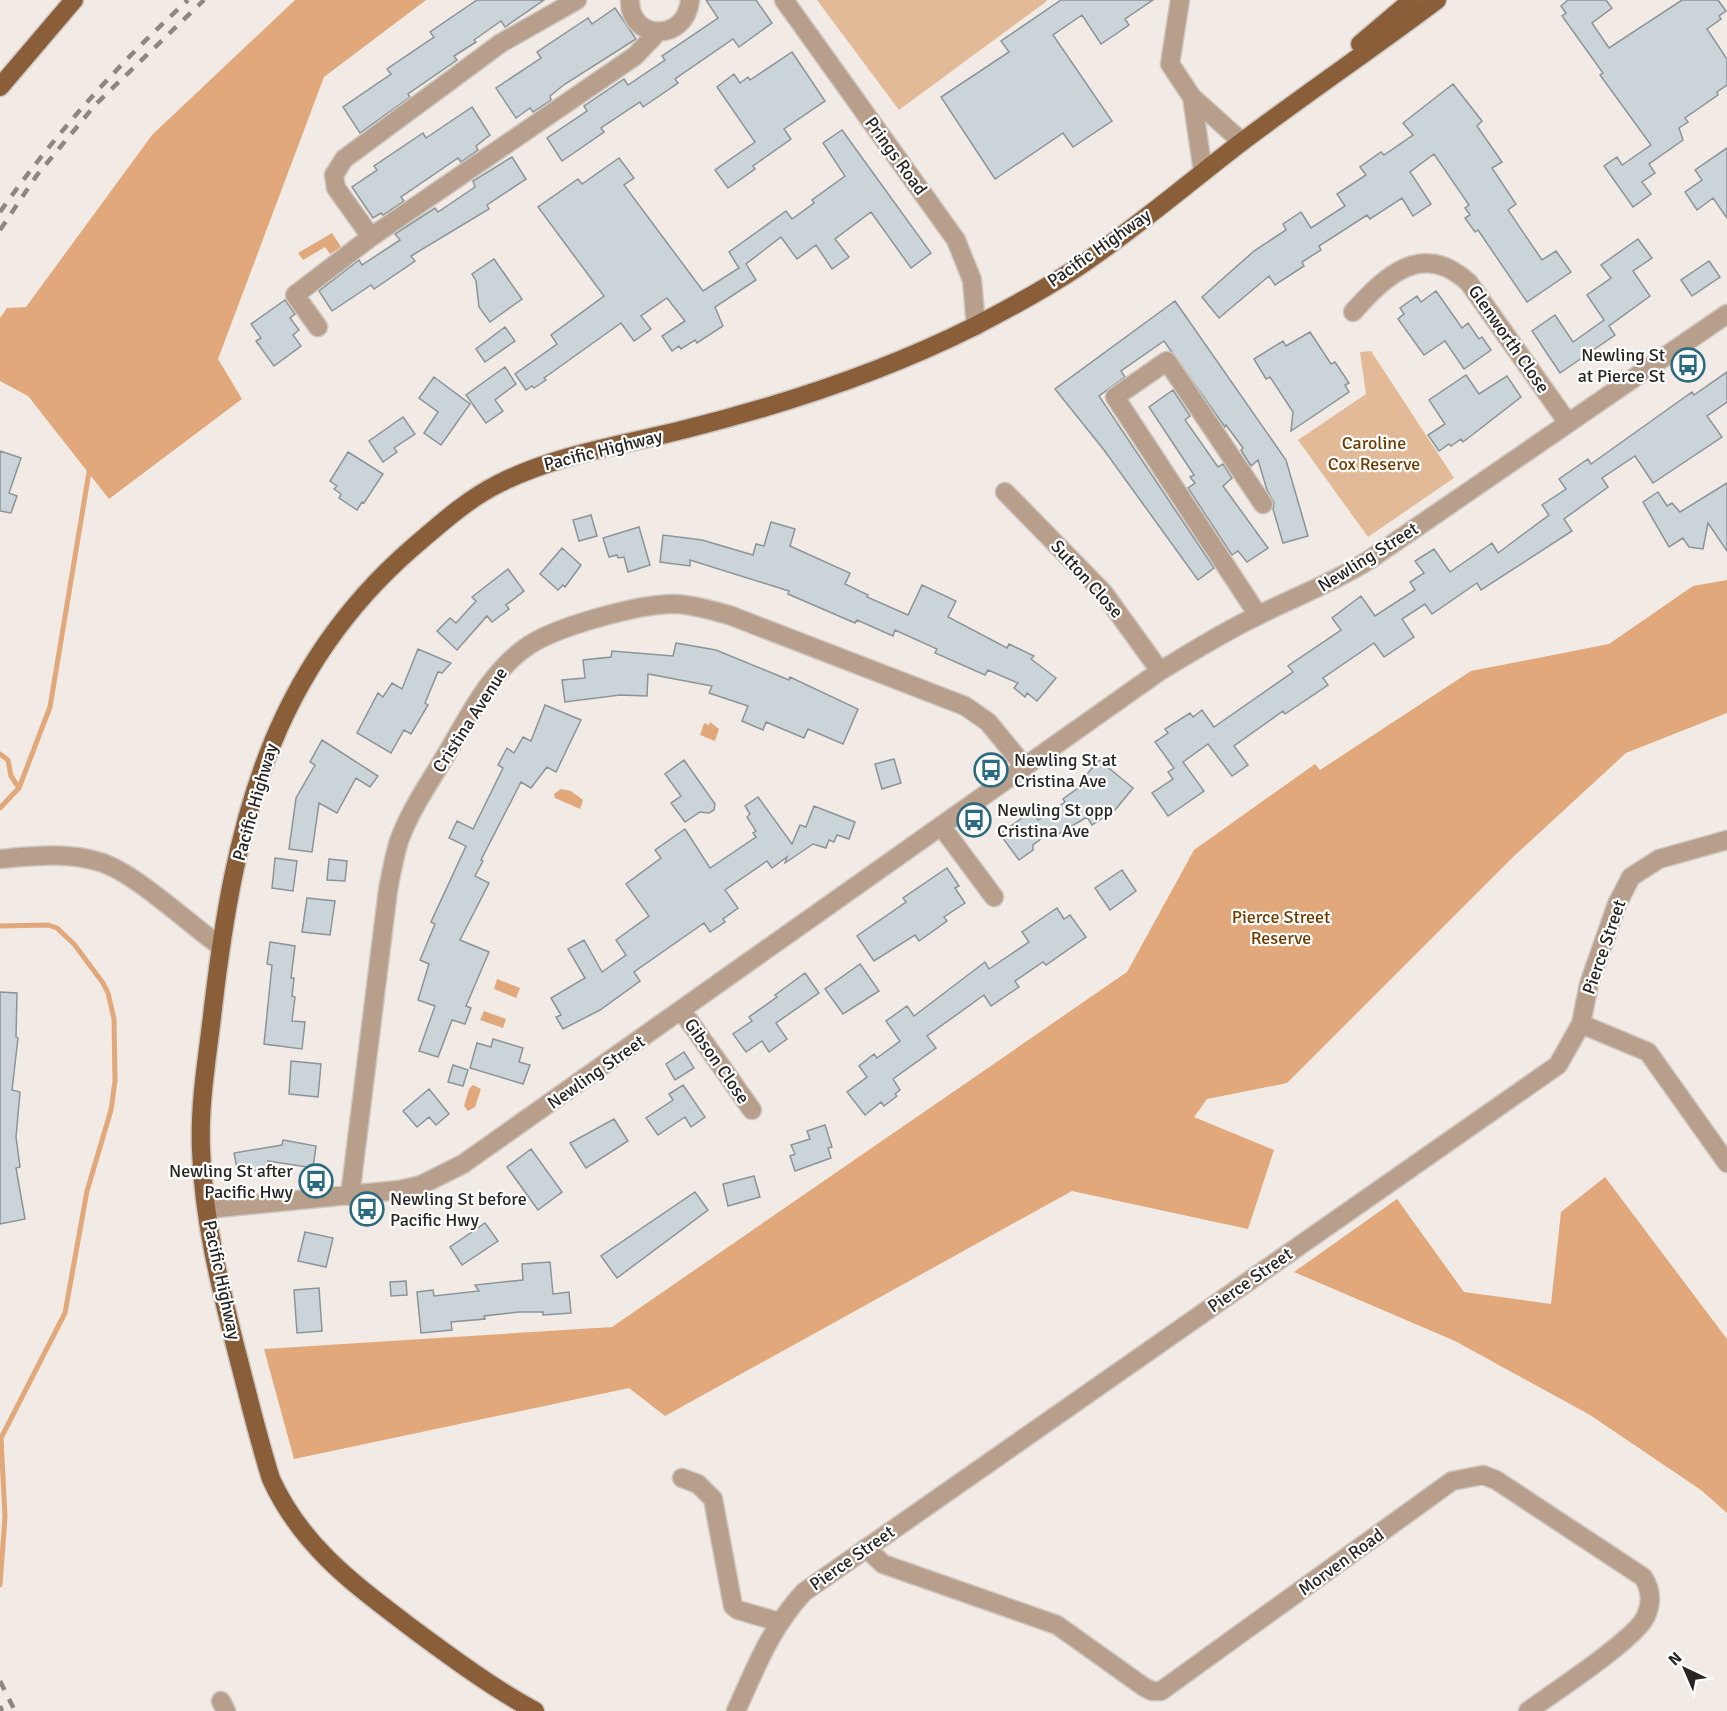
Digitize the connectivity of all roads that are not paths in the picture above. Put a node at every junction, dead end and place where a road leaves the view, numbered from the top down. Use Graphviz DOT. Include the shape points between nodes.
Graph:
graph roads {
  1 [pos="74,0"];
  2 [pos="577,0"];
  3 [pos="630,0"];
  4 [pos="690,0"];
  5 [pos="784,0"];
  6 [pos="1180,0"];
  7 [pos="1412,0"];
  8 [pos="1437,0"];
  9 [pos="658,32"];
  10 [pos="0,87"];
  11 [pos="1192,97"];
  12 [pos="1289,107"];
  13 [pos="1242,142"];
  14 [pos="1203,172"];
  15 [pos="371,237"];
  16 [pos="1353,312"];
  17 [pos="1727,314"];
  18 [pos="976,326"];
  19 [pos="318,327"];
  20 [pos="1568,423"];
  21 [pos="1005,492"];
  22 [pos="1263,504"];
  23 [pos="1258,615"];
  24 [pos="1160,672"];
  25 [pos="1025,767"];
  26 [pos="941,826"];
  27 [pos="1727,840"];
  28 [pos="0,860"];
  29 [pos="993,897"];
  30 [pos="220,946"];
  31 [pos="682,1011"];
  32 [pos="1581,1024"];
  33 [pos="753,1110"];
  34 [pos="1727,1163"];
  35 [pos="350,1196"];
  36 [pos="207,1209"];
  37 [pos="682,1478"];
  38 [pos="866,1548"];
  39 [pos="779,1622"];
  40 [pos="535,1711"];
  41 [pos="736,1711"];
  42 [pos="1528,1711"];
  1 -- 10 [label="main road"];
  2 -- 15 [label="street" via="501,43 344,159 334,174 336,189"];
  3 -- 9 [label="street" via="639,24"];
  4 -- 9 [label="street" via="685,19 677,27"];
  5 -- 18 [label="street, Prings Road" via="956,240 972,280"];
  6 -- 11 [label="street" via="1170,64"];
  7 -- 12 [label="main road, Pacific Highway"];
  8 -- 12 [label="main road, Pacific Highway"];
  9 -- 15 [label="street" via="635,56"];
  11 -- 13 [label="street"];
  11 -- 14 [label="street"];
  12 -- 13 [label="main road, Pacific Highway"];
  13 -- 14 [label="main road, Pacific Highway"];
  14 -- 18 [label="main road, Pacific Highway" via="1078,267"];
  15 -- 19 [label="street" via="295,295"];
  16 -- 20 [label="street, Glenworth Close" via="1378,284 1411,264 1440,265 1458,272"];
  17 -- 20 [label="street, Newling Street"];
  18 -- 30 [label="main road, Pacific Highway" via="836,387 528,470 492,487 439,525 391,567 348,613 293,695 270,743 252,796"];
  20 -- 23 [label="street, Newling Street" via="1369,560 1327,585"];
  21 -- 24 [label="street, Sutton Close" via="1103,592"];
  22 -- 23 [label="street" via="1167,361 1115,397"];
  23 -- 24 [label="street, Newling Street"];
  24 -- 25 [label="street, Newling Street"];
  25 -- 26 [label="street, Newling Street"];
  25 -- 35 [label="street, Cristina Avenue" via="988,722 965,706 701,607 674,604 624,611 543,637 526,647 510,659 486,690 399,841 388,890"];
  26 -- 29 [label="street"];
  26 -- 31 [label="street, Newling Street"];
  27 -- 32 [label="street, Pierce Street" via="1659,859 1631,877 1617,904 1589,984"];
  28 -- 30 [label="street" via="38,855 102,862 126,875"];
  30 -- 36 [label="main road, Pacific Highway" via="200,1143"];
  31 -- 33 [label="street, Gibson Close"];
  31 -- 35 [label="street, Newling Street" via="463,1164 421,1185"];
  32 -- 34 [label="street" via="1648,1052"];
  32 -- 38 [label="street, Pierce Street" via="1558,1065"];
  35 -- 36 [label="street, Newling Street"];
  36 -- 40 [label="main road, Pacific Highway" via="226,1308 259,1440 271,1479 299,1530 370,1597 463,1666"];
  37 -- 39 [label="street" via="698,1484 713,1499 733,1606"];
  38 -- 39 [label="street, Pierce Street" via="804,1593"];
  38 -- 42 [label="street, Morven Road" via="883,1564 1057,1624 1144,1687 1161,1691 1452,1480 1483,1475 1509,1488 1643,1577 1651,1596 1646,1616 1633,1634"];
  39 -- 41 [label="street, Pierce Street"];
}
